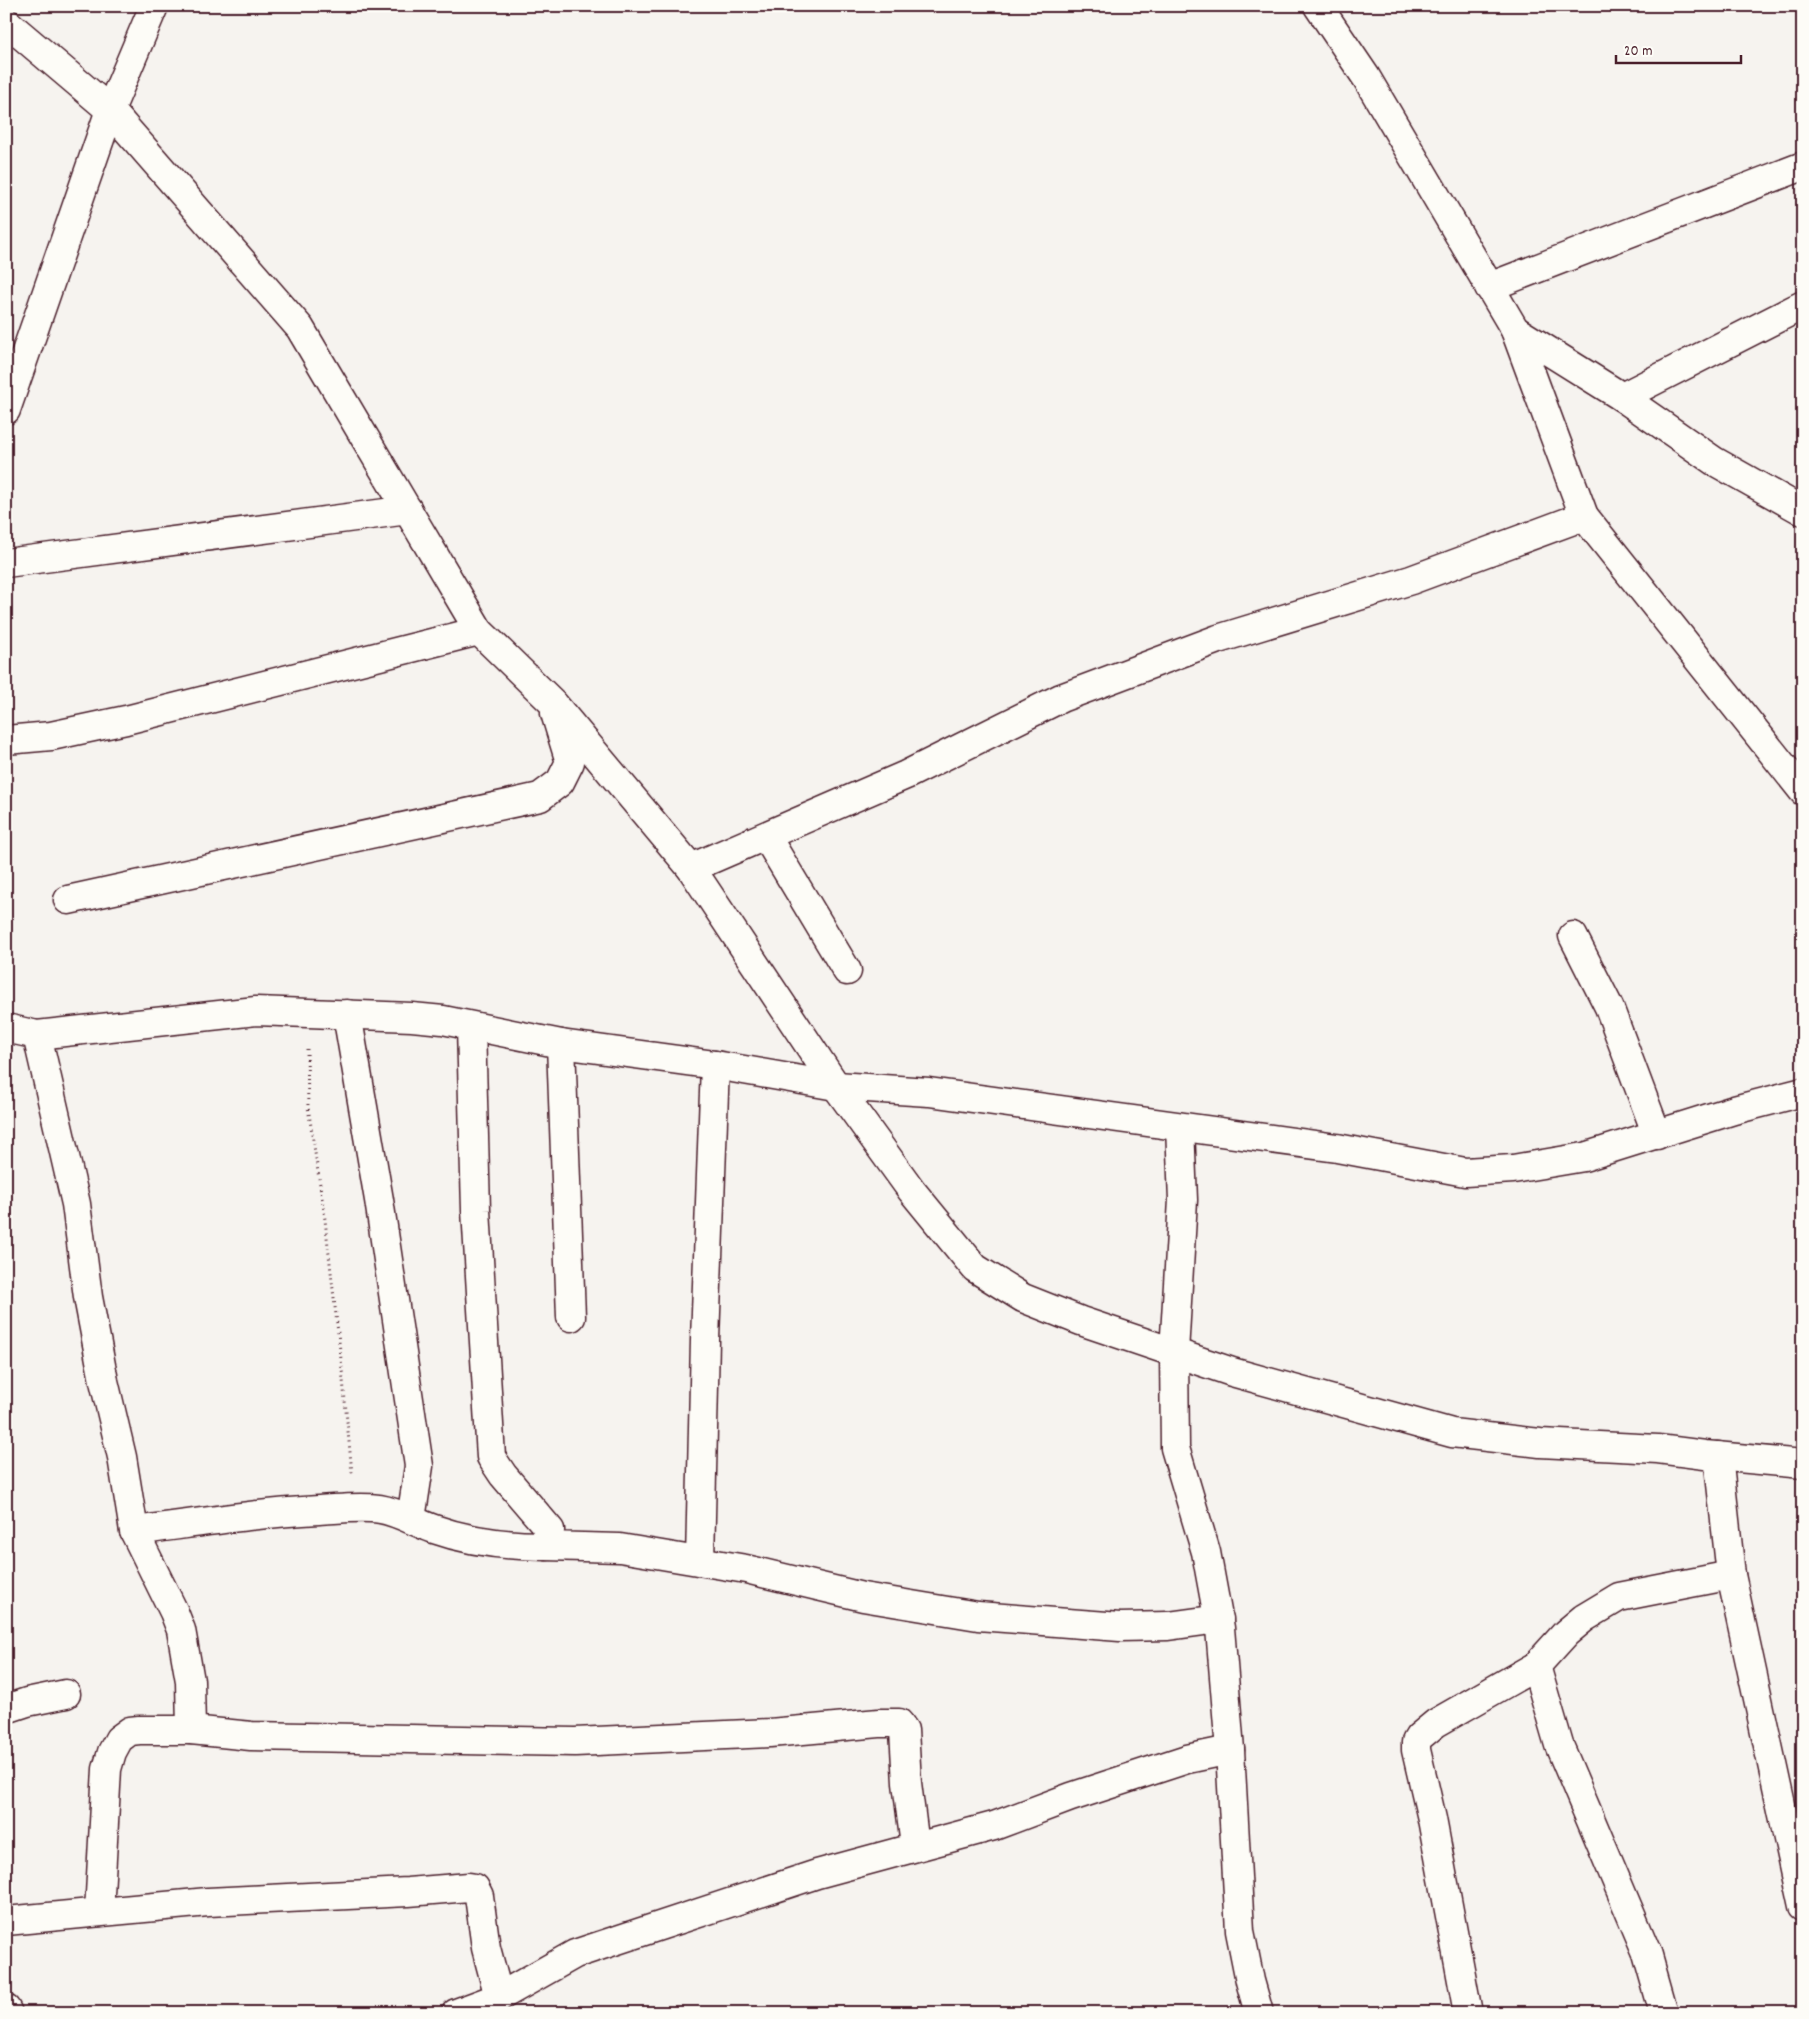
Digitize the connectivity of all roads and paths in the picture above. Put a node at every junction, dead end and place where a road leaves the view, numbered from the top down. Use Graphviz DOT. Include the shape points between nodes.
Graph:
graph roads {
  1 [pos="154,6"];
  2 [pos="1318,6"];
  3 [pos="6,22"];
  4 [pos="110,110"];
  5 [pos="1803,166"];
  6 [pos="1489,287"];
  7 [pos="1803,305"];
  8 [pos="1515,330"];
  9 [pos="1622,397"];
  10 [pos="6,410"];
  11 [pos="408,510"];
  12 [pos="1803,511"];
  13 [pos="1584,516"];
  14 [pos="6,563"];
  15 [pos="479,632"];
  16 [pos="552,702"];
  17 [pos="6,740"];
  18 [pos="1803,791"];
  19 [pos="766,836"];
  20 [pos="691,868"];
  21 [pos="68,900"];
  22 [pos="1573,936"];
  23 [pos="847,971"];
  24 [pos="307,1011"];
  25 [pos="347,1014"];
  26 [pos="471,1027"];
  27 [pos="6,1028"];
  28 [pos="37,1035"];
  29 [pos="561,1044"];
  30 [pos="715,1065"];
  31 [pos="836,1086"];
  32 [pos="1803,1092"];
  33 [pos="1180,1127"];
  34 [pos="1657,1135"];
  35 [pos="571,1317"];
  36 [pos="1174,1352"];
  37 [pos="1718,1456"];
  38 [pos="1803,1464"];
  39 [pos="355,1508"];
  40 [pos="411,1519"];
  41 [pos="134,1531"];
  42 [pos="546,1546"];
  43 [pos="700,1562"];
  44 [pos="1731,1574"];
  45 [pos="1219,1619"];
  46 [pos="1536,1666"];
  47 [pos="66,1694"];
  48 [pos="6,1709"];
  49 [pos="191,1730"];
  50 [pos="1230,1750"];
  51 [pos="915,1846"];
  52 [pos="1803,1907"];
  53 [pos="99,1912"];
  54 [pos="6,1922"];
  55 [pos="499,1997"];
  56 [pos="6,2009"];
  57 [pos="8,2013"];
  58 [pos="456,2013"];
  59 [pos="1259,2013"];
  60 [pos="1468,2013"];
  61 [pos="1664,2013"];
  1 -- 4 [label="street"];
  2 -- 6 [label="street" via="1366,77"];
  3 -- 4 [label="street"];
  4 -- 10 [label="street"];
  4 -- 11 [label="street" via="300,328"];
  5 -- 6 [label="street"];
  6 -- 8 [label="street"];
  7 -- 9 [label="street"];
  8 -- 9 [label="street"];
  8 -- 13 [label="street"];
  9 -- 12 [label="street" via="1714,461"];
  11 -- 14 [label="street"];
  11 -- 15 [label="street"];
  13 -- 18 [label="street"];
  13 -- 19 [label="street" via="1411,580 1218,639 1061,698 906,775"];
  15 -- 16 [label="street"];
  15 -- 17 [label="street" via="126,720 50,736"];
  16 -- 20 [label="street"];
  16 -- 21 [label="street" via="570,762 560,782 540,797"];
  19 -- 20 [label="street"];
  19 -- 23 [label="street"];
  20 -- 31 [label="street"];
  22 -- 34 [label="street" via="1609,1006"];
  24 -- 25 [label="street"];
  24 -- 28 [label="street" via="256,1011"];
  24 -- 39 [label="path" via="308,1107 324,1210"];
  25 -- 26 [label="street" via="443,1020"];
  25 -- 40 [label="street" via="419,1466"];
  26 -- 29 [label="street"];
  26 -- 42 [label="street" via="476,1210 491,1457 550,1530"];
  27 -- 28 [label="street"];
  28 -- 41 [label="street" via="76,1204 88,1297"];
  29 -- 30 [label="street"];
  29 -- 35 [label="street"];
  30 -- 31 [label="street"];
  30 -- 43 [label="street"];
  31 -- 33 [label="street" via="929,1092"];
  31 -- 36 [label="street" via="912,1191 975,1268 1023,1298"];
  32 -- 34 [label="street"];
  33 -- 34 [label="street" via="1337,1148 1465,1172 1554,1163"];
  33 -- 36 [label="street" via="1183,1200"];
  36 -- 37 [label="street" via="1232,1372 1452,1432 1540,1443 1658,1449"];
  36 -- 45 [label="street" via="1175,1448 1206,1552"];
  37 -- 38 [label="street"];
  37 -- 44 [label="street"];
  39 -- 40 [label="street" via="380,1509"];
  39 -- 41 [label="street" via="192,1522"];
  40 -- 42 [label="street" via="444,1533 479,1542"];
  41 -- 49 [label="street" via="181,1630 190,1681"];
  42 -- 43 [label="street" via="620,1548"];
  43 -- 45 [label="street" via="746,1569 863,1597 978,1616 1120,1627 1168,1626"];
  44 -- 46 [label="street" via="1619,1597 1584,1618"];
  44 -- 52 [label="street"];
  45 -- 50 [label="street"];
  46 -- 60 [label="street" via="1436,1723 1416,1742"];
  46 -- 61 [label="street" via="1559,1745 1647,1953"];
  47 -- 48 [label="street"];
  49 -- 51 [label="street" via="251,1736 575,1742 899,1724 904,1735"];
  49 -- 53 [label="street" via="130,1731 119,1739 112,1752 105,1778"];
  50 -- 51 [label="street" via="1187,1759 994,1826"];
  50 -- 59 [label="street" via="1240,1931"];
  51 -- 55 [label="street" via="818,1874 575,1954"];
  53 -- 54 [label="street"];
  53 -- 55 [label="street" via="208,1902 475,1888"];
  55 -- 58 [label="street"];
  56 -- 57 [label="street"];
}
